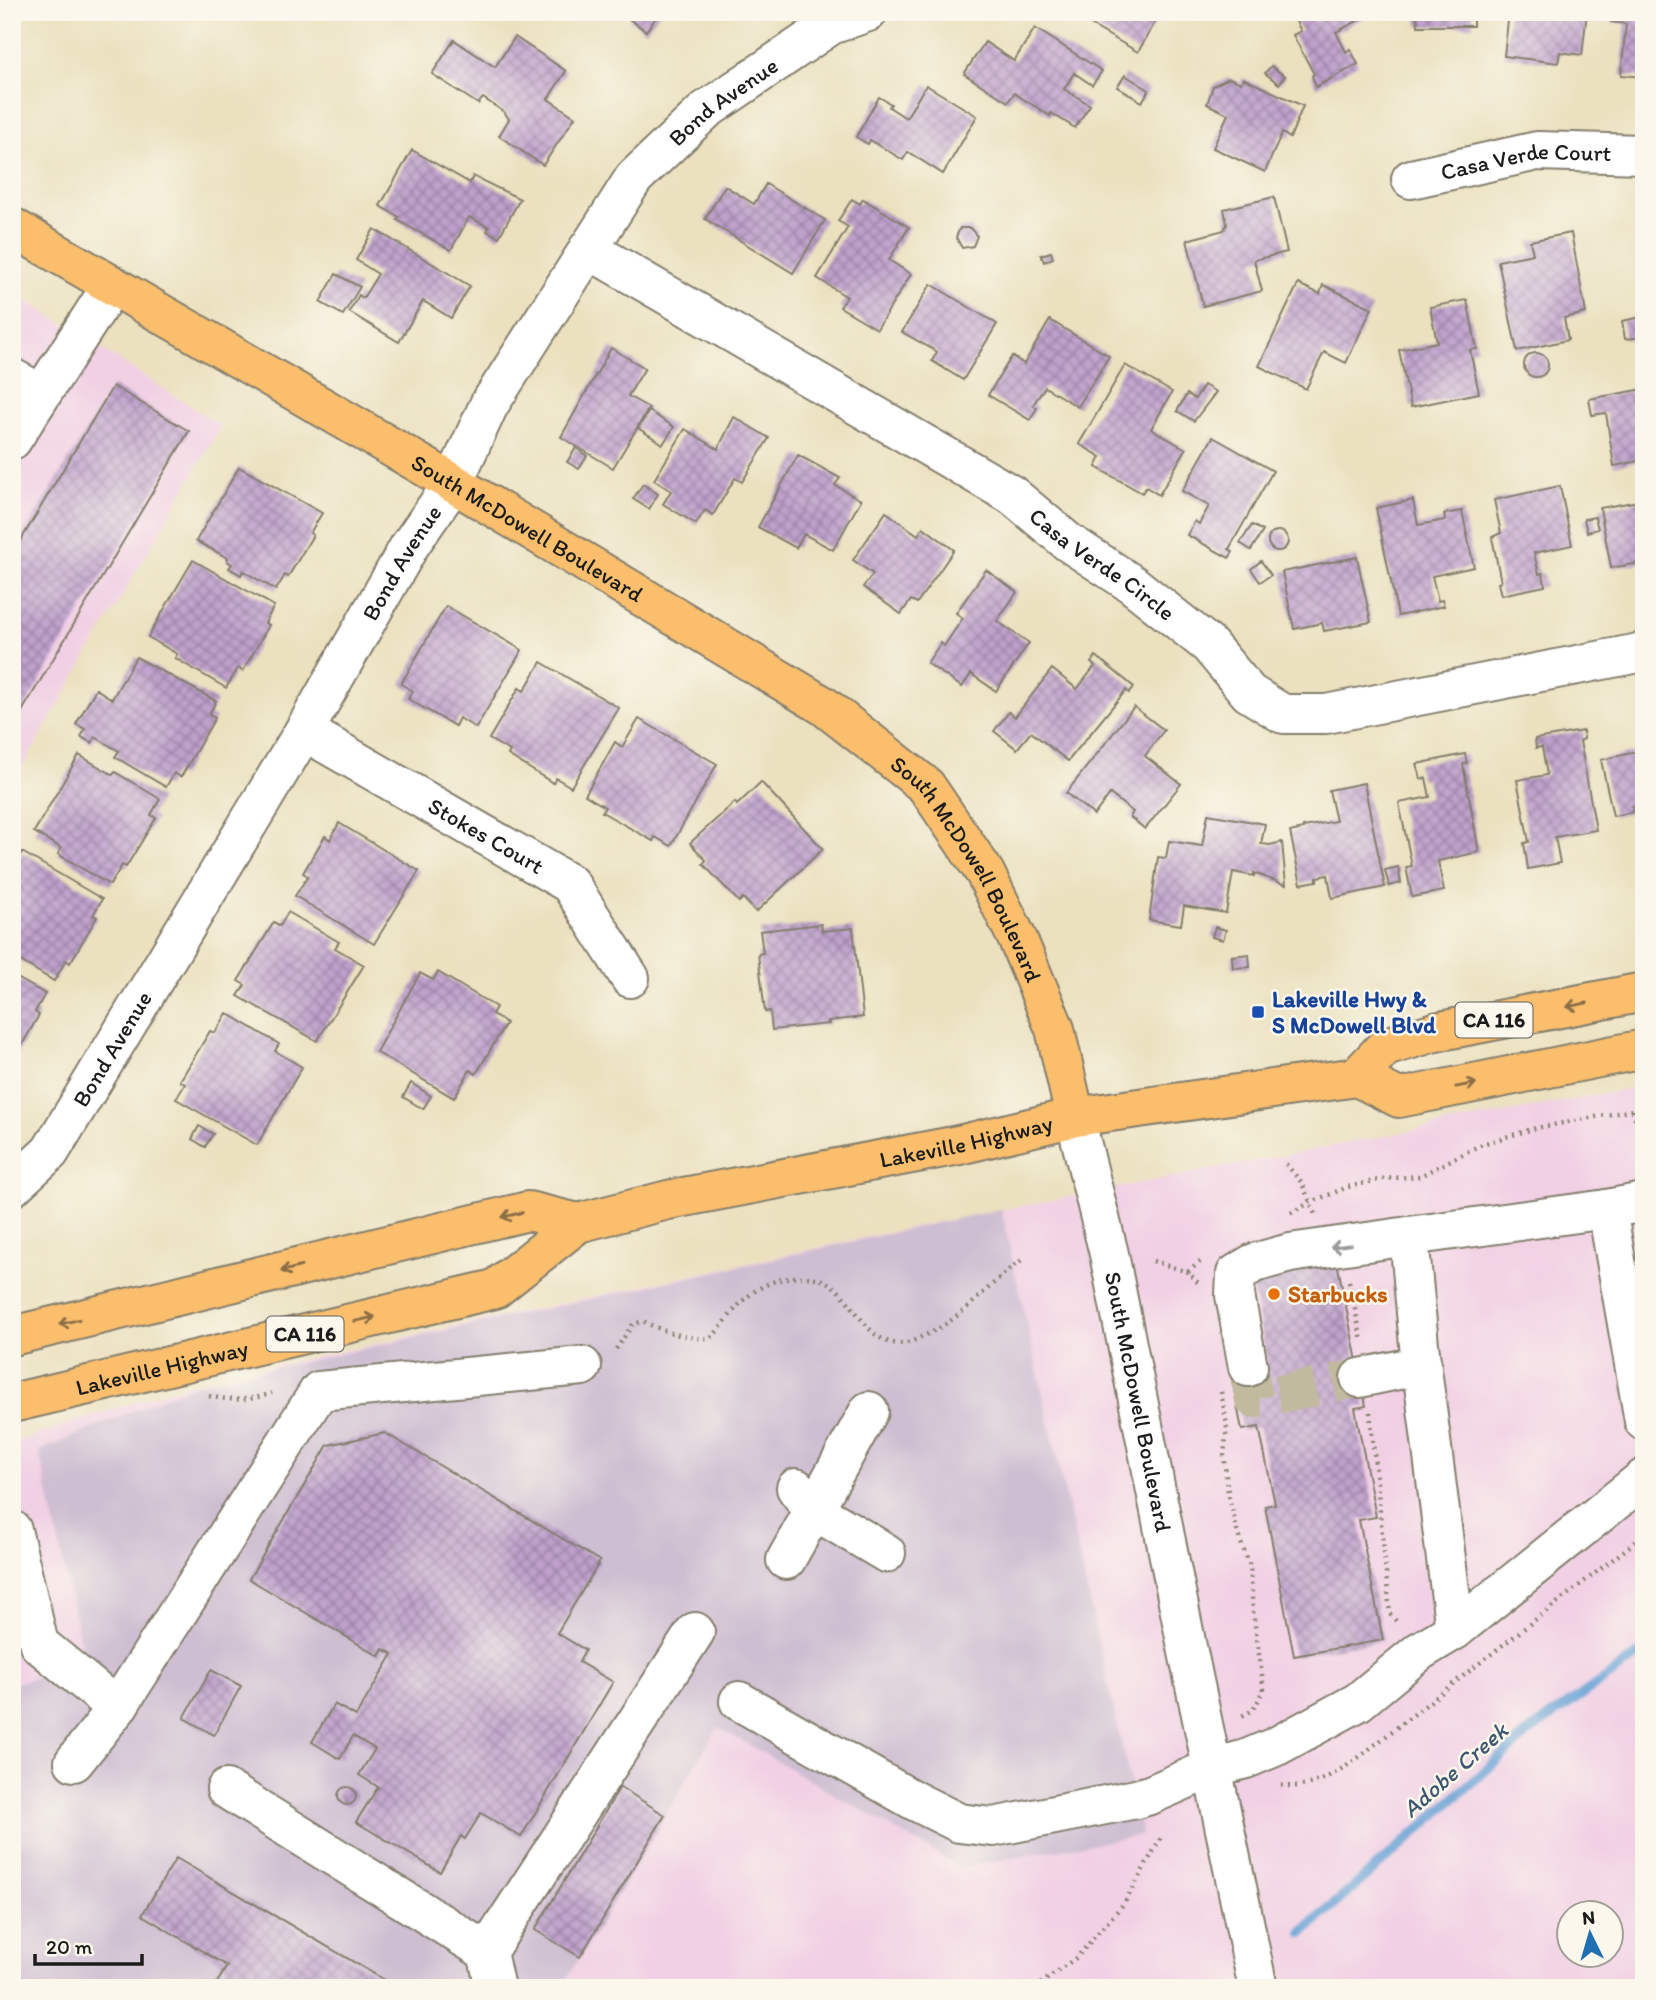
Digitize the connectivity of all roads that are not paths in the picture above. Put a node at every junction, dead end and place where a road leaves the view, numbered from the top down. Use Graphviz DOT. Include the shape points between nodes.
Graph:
graph roads {
  1 [pos="868,12"];
  2 [pos="828,19"];
  3 [pos="1644,154"];
  4 [pos="1411,179"];
  5 [pos="12,227"];
  6 [pos="588,249"];
  7 [pos="111,285"];
  8 [pos="27,386"];
  9 [pos="12,440"];
  10 [pos="453,483"];
  11 [pos="1644,652"];
  12 [pos="304,731"];
  13 [pos="631,978"];
  14 [pos="1644,992"];
  15 [pos="1644,1049"];
  16 [pos="1357,1077"];
  17 [pos="1075,1117"];
  18 [pos="12,1187"];
  19 [pos="1644,1202"];
  20 [pos="1607,1209"];
  21 [pos="578,1223"];
  22 [pos="1409,1236"];
  23 [pos="12,1336"];
  24 [pos="594,1355"];
  25 [pos="1422,1365"];
  26 [pos="1234,1376"];
  27 [pos="1364,1377"];
  28 [pos="12,1403"];
  29 [pos="869,1411"];
  30 [pos="1644,1421"];
  31 [pos="1644,1478"];
  32 [pos="804,1498"];
  33 [pos="12,1530"];
  34 [pos="886,1553"];
  35 [pos="786,1560"];
  36 [pos="1455,1630"];
  37 [pos="695,1632"];
  38 [pos="739,1701"];
  39 [pos="117,1708"];
  40 [pos="74,1762"];
  41 [pos="1212,1768"];
  42 [pos="226,1789"];
  43 [pos="491,1970"];
  44 [pos="1258,1988"];
  1 -- 2 [label="street, Bond Avenue"];
  2 -- 6 [label="street, Bond Avenue" via="706,110 634,178"];
  3 -- 4 [label="street, Casa Verde Court" via="1537,151"];
  5 -- 7 [label="main road, South McDowell Boulevard"];
  6 -- 10 [label="street, Bond Avenue" via="489,405"];
  6 -- 11 [label="street, Casa Verde Circle" via="1012,495 1209,645 1249,693 1283,714 1326,714"];
  7 -- 8 [label="street"];
  7 -- 10 [label="main road, South McDowell Boulevard"];
  8 -- 9 [label="street"];
  10 -- 12 [label="street, Bond Avenue" via="410,545"];
  10 -- 17 [label="main road, South McDowell Boulevard" via="824,706 926,786 985,873 1018,940 1055,1029"];
  12 -- 13 [label="street, Stokes Court" via="570,884"];
  12 -- 18 [label="street, Bond Avenue" via="50,1152"];
  14 -- 16 [label="main road, CA 116, one-way" via="1435,1031 1385,1047"];
  16 -- 15 [label="main road, CA 116, one-way" via="1399,1098"];
  16 -- 17 [label="main road, Lakeville Highway / CA 116"];
  17 -- 21 [label="main road, Lakeville Highway / CA 116" via="959,1145 668,1200"];
  17 -- 41 [label="street, South McDowell Boulevard" via="1109,1254"];
  19 -- 20 [label="street"];
  20 -- 22 [label="street"];
  20 -- 30 [label="street"];
  21 -- 23 [label="main road, Lakeville Highway / CA 116, one-way" via="528,1211"];
  28 -- 21 [label="main road, Lakeville Highway / CA 116, one-way" via="495,1289"];
  22 -- 25 [label="street"];
  22 -- 26 [label="street, one-way" via="1290,1253 1254,1263 1236,1274"];
  24 -- 39 [label="street" via="319,1391"];
  25 -- 27 [label="street"];
  25 -- 36 [label="street"];
  29 -- 32 [label="street"];
  31 -- 36 [label="street"];
  32 -- 34 [label="street"];
  32 -- 35 [label="street"];
  33 -- 39 [label="street" via="39,1644"];
  36 -- 41 [label="street" via="1420,1651 1358,1702 1277,1746"];
  37 -- 43 [label="street"];
  38 -- 41 [label="street" via="913,1800 959,1822 993,1827 1136,1799"];
  39 -- 40 [label="street"];
  41 -- 44 [label="street, South McDowell Boulevard"];
  42 -- 43 [label="street"];
}
